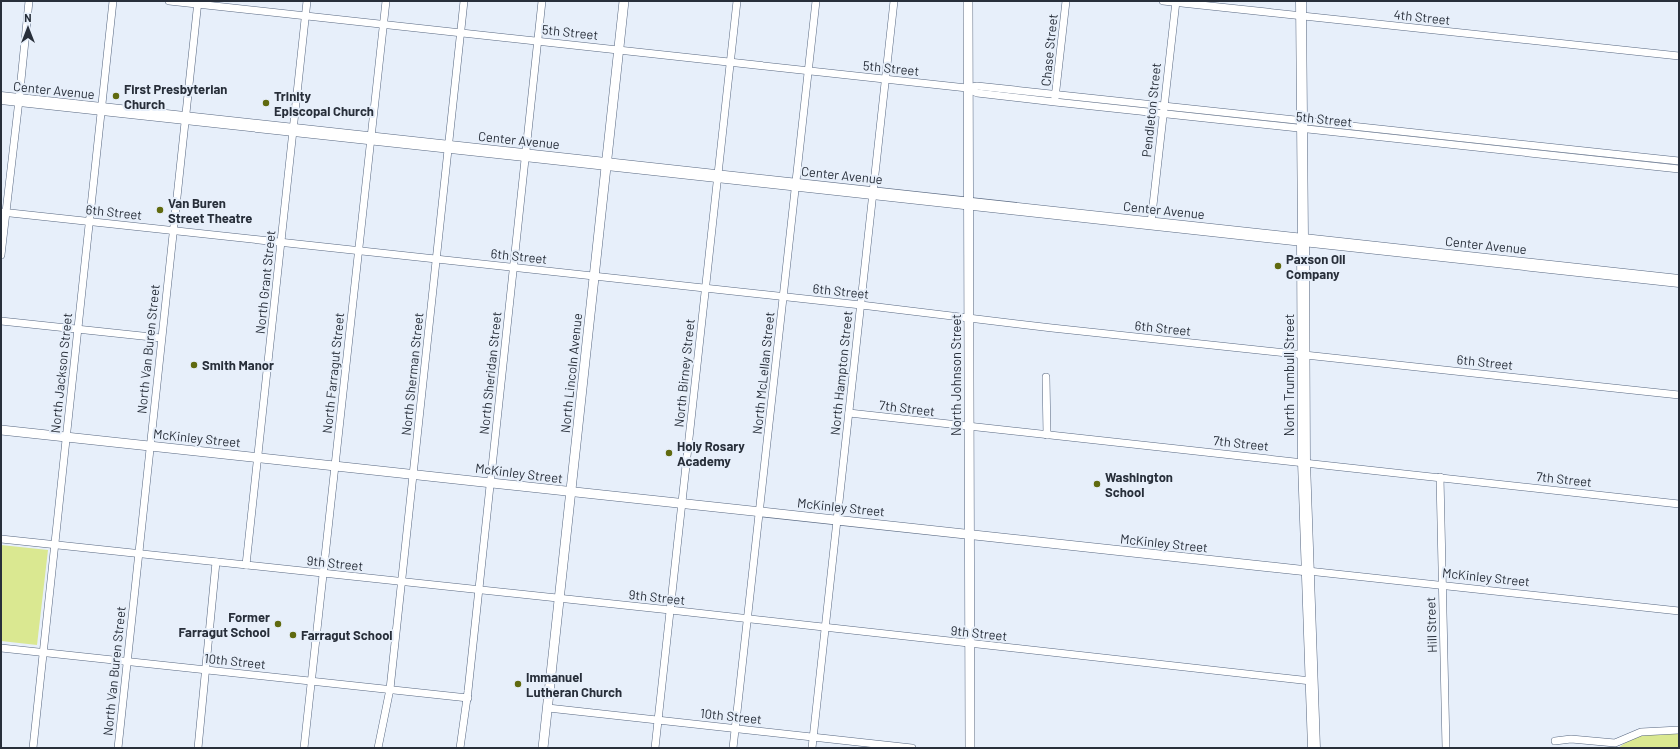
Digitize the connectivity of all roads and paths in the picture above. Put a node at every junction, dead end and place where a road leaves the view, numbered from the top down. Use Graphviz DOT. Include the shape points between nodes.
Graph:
graph roads {
  1 [pos="28,1"];
  2 [pos="113,1"];
  3 [pos="169,1"];
  4 [pos="307,1"];
  5 [pos="386,1"];
  6 [pos="464,1"];
  7 [pos="542,1"];
  8 [pos="624,1"];
  9 [pos="737,1"];
  10 [pos="816,1"];
  11 [pos="894,1"];
  12 [pos="968,1"];
  13 [pos="1066,1"];
  14 [pos="1164,1"];
  15 [pos="1301,1"];
  16 [pos="1176,2"];
  17 [pos="198,3"];
  18 [pos="306,16"];
  19 [pos="1302,16"];
  20 [pos="383,25"];
  21 [pos="461,32"];
  22 [pos="538,41"];
  23 [pos="619,50"];
  24 [pos="1679,56"];
  25 [pos="730,62"];
  26 [pos="809,71"];
  27 [pos="885,80"];
  28 [pos="967,88"];
  29 [pos="1,98"];
  30 [pos="1055,98"];
  31 [pos="19,100"];
  32 [pos="1163,105"];
  33 [pos="103,110"];
  34 [pos="1162,113"];
  35 [pos="186,119"];
  36 [pos="1301,124"];
  37 [pos="293,130"];
  38 [pos="370,139"];
  39 [pos="449,146"];
  40 [pos="1552,151"];
  41 [pos="526,155"];
  42 [pos="1679,161"];
  43 [pos="607,163"];
  44 [pos="1679,169"];
  45 [pos="718,176"];
  46 [pos="796,184"];
  47 [pos="874,193"];
  48 [pos="969,204"];
  49 [pos="3,212"];
  50 [pos="89,222"];
  51 [pos="1151,223"];
  52 [pos="173,231"];
  53 [pos="1303,240"];
  54 [pos="281,242"];
  55 [pos="358,250"];
  56 [pos="1,256"];
  57 [pos="436,260"];
  58 [pos="514,267"];
  59 [pos="594,277"];
  60 [pos="1679,281"];
  61 [pos="705,288"];
  62 [pos="783,297"];
  63 [pos="861,305"];
  64 [pos="969,319"];
  65 [pos="1,321"];
  66 [pos="78,330"];
  67 [pos="161,338"];
  68 [pos="1303,355"];
  69 [pos="1046,377"];
  70 [pos="1679,395"];
  71 [pos="849,413"];
  72 [pos="970,427"];
  73 [pos="1,430"];
  74 [pos="1047,435"];
  75 [pos="66,437"];
  76 [pos="150,446"];
  77 [pos="257,458"];
  78 [pos="1304,462"];
  79 [pos="335,466"];
  80 [pos="413,474"];
  81 [pos="1440,477"];
  82 [pos="491,482"];
  83 [pos="571,492"];
  84 [pos="682,503"];
  85 [pos="1679,504"];
  86 [pos="760,512"];
  87 [pos="837,520"];
  88 [pos="969,534"];
  89 [pos="1,540"];
  90 [pos="54,545"];
  91 [pos="138,554"];
  92 [pos="216,562"];
  93 [pos="246,565"];
  94 [pos="1308,571"];
  95 [pos="324,573"];
  96 [pos="401,582"];
  97 [pos="1442,585"];
  98 [pos="479,591"];
  99 [pos="560,599"];
  100 [pos="670,610"];
  101 [pos="1679,611"];
  102 [pos="747,619"];
  103 [pos="825,628"];
  104 [pos="968,644"];
  105 [pos="1,648"];
  106 [pos="43,652"];
  107 [pos="127,662"];
  108 [pos="205,670"];
  109 [pos="312,681"];
  110 [pos="1310,681"];
  111 [pos="390,690"];
  112 [pos="468,698"];
  113 [pos="548,708"];
  114 [pos="658,720"];
  115 [pos="735,729"];
  116 [pos="1679,730"];
  117 [pos="813,737"];
  118 [pos="1554,741"];
  119 [pos="1613,746"];
  120 [pos="33,748"];
  121 [pos="118,748"];
  122 [pos="198,748"];
  123 [pos="304,748"];
  124 [pos="378,748"];
  125 [pos="460,748"];
  126 [pos="543,748"];
  127 [pos="655,748"];
  128 [pos="733,748"];
  129 [pos="812,748"];
  130 [pos="912,748"];
  131 [pos="970,748"];
  132 [pos="1314,748"];
  133 [pos="1446,748"];
  1 -- 31 [label="street"];
  2 -- 33 [label="street, North Jackson Street"];
  3 -- 17 [label="street, 5th Street"];
  4 -- 18 [label="street, North Grant Street"];
  5 -- 20 [label="street, North Farragut Street"];
  6 -- 21 [label="street, North Sherman Street"];
  7 -- 22 [label="street, North Sheridan Street"];
  8 -- 23 [label="street, North Lincoln Avenue"];
  9 -- 25 [label="street, North Birney Street"];
  10 -- 26 [label="street, North McLellan Street"];
  11 -- 27 [label="street, North Hampton Street"];
  12 -- 28 [label="street, North Johnson Street"];
  13 -- 30 [label="street, Chase Street"];
  14 -- 16 [label="street, 4th Street"];
  15 -- 19 [label="main road, North Trumbull Street"];
  16 -- 19 [label="street, 4th Street"];
  16 -- 32 [label="street, Pendleton Street"];
  17 -- 18 [label="street, 5th Street"];
  17 -- 35 [label="street, North Van Buren Street"];
  18 -- 20 [label="street, 5th Street"];
  18 -- 37 [label="street, North Grant Street"];
  19 -- 24 [label="street, 4th Street"];
  19 -- 36 [label="main road, North Trumbull Street"];
  20 -- 21 [label="street, 5th Street"];
  20 -- 38 [label="street, North Farragut Street"];
  21 -- 22 [label="street, 5th Street"];
  21 -- 39 [label="street, North Sherman Street"];
  22 -- 23 [label="street, 5th Street"];
  22 -- 41 [label="street, North Sheridan Street"];
  23 -- 25 [label="street, 5th Street"];
  23 -- 43 [label="street, North Lincoln Avenue"];
  25 -- 26 [label="street, 5th Street"];
  25 -- 45 [label="street, North Birney Street"];
  26 -- 27 [label="street, 5th Street"];
  26 -- 46 [label="street, North McLellan Street"];
  27 -- 28 [label="street, 5th Street"];
  27 -- 47 [label="street, North Hampton Street"];
  28 -- 30 [label="street, 5th Street" via="977,86"];
  28 -- 48 [label="street, North Johnson Street"];
  29 -- 31 [label="main road, Center Avenue"];
  30 -- 32 [label="street, 5th Street"];
  30 -- 34 [label="street, 5th Street"];
  31 -- 33 [label="main road, Center Avenue"];
  31 -- 49 [label="street"];
  32 -- 34 [label="street, Pendleton Street"];
  32 -- 36 [label="street, 5th Street"];
  33 -- 35 [label="main road, Center Avenue"];
  33 -- 50 [label="street, North Jackson Street"];
  34 -- 36 [label="street, 5th Street"];
  34 -- 51 [label="street, Pendleton Street"];
  35 -- 37 [label="main road, Center Avenue"];
  35 -- 52 [label="street, North Van Buren Street"];
  36 -- 40 [label="street, 5th Street"];
  36 -- 53 [label="main road, North Trumbull Street"];
  37 -- 38 [label="main road, Center Avenue"];
  37 -- 54 [label="street, North Grant Street"];
  38 -- 39 [label="main road, Center Avenue"];
  38 -- 55 [label="street, North Farragut Street"];
  39 -- 41 [label="main road, Center Avenue"];
  39 -- 57 [label="street, North Sherman Street"];
  40 -- 42 [label="street, 5th Street"];
  40 -- 44 [label="street, 5th Street"];
  41 -- 43 [label="main road, Center Avenue"];
  41 -- 58 [label="street, North Sheridan Street"];
  43 -- 45 [label="main road, Center Avenue"];
  43 -- 59 [label="street, North Lincoln Avenue"];
  45 -- 46 [label="main road, Center Avenue"];
  45 -- 61 [label="street, North Birney Street"];
  46 -- 47 [label="main road, Center Avenue"];
  46 -- 62 [label="street, North McLellan Street"];
  47 -- 48 [label="main road, Center Avenue"];
  47 -- 63 [label="street, North Hampton Street"];
  48 -- 51 [label="main road, Center Avenue"];
  48 -- 64 [label="street, North Johnson Street"];
  49 -- 50 [label="street, 6th Street"];
  49 -- 56 [label="street"];
  50 -- 52 [label="street, 6th Street"];
  50 -- 66 [label="street, North Jackson Street"];
  51 -- 53 [label="main road, Center Avenue"];
  52 -- 54 [label="street, 6th Street"];
  52 -- 67 [label="street, North Van Buren Street"];
  53 -- 60 [label="main road, Center Avenue"];
  53 -- 68 [label="main road, North Trumbull Street"];
  54 -- 55 [label="street, 6th Street"];
  54 -- 77 [label="street, North Grant Street"];
  55 -- 57 [label="street, 6th Street"];
  55 -- 79 [label="street, North Farragut Street"];
  57 -- 58 [label="street, 6th Street"];
  57 -- 80 [label="street, North Sherman Street"];
  58 -- 59 [label="street, 6th Street"];
  58 -- 82 [label="street, North Sheridan Street"];
  59 -- 61 [label="street, 6th Street"];
  59 -- 83 [label="street, North Lincoln Avenue"];
  61 -- 62 [label="street, 6th Street"];
  61 -- 84 [label="street, North Birney Street"];
  62 -- 63 [label="street, 6th Street"];
  62 -- 86 [label="street, North McLellan Street"];
  63 -- 64 [label="street, 6th Street"];
  63 -- 71 [label="street, North Hampton Street"];
  64 -- 68 [label="street, 6th Street"];
  64 -- 72 [label="street, North Johnson Street"];
  65 -- 66 [label="street"];
  66 -- 67 [label="street"];
  66 -- 75 [label="street, North Jackson Street"];
  67 -- 76 [label="street, North Van Buren Street"];
  68 -- 70 [label="street, 6th Street"];
  68 -- 78 [label="main road, North Trumbull Street"];
  69 -- 74 [label="street"];
  71 -- 72 [label="street, 7th Street"];
  71 -- 87 [label="street, North Hampton Street"];
  72 -- 74 [label="street, 7th Street"];
  72 -- 88 [label="street, North Johnson Street"];
  73 -- 75 [label="street, McKinley Street"];
  74 -- 78 [label="street, 7th Street"];
  75 -- 76 [label="street, McKinley Street"];
  75 -- 90 [label="street, North Jackson Street"];
  76 -- 77 [label="street, McKinley Street"];
  76 -- 91 [label="street, North Van Buren Street"];
  77 -- 79 [label="street, McKinley Street"];
  77 -- 93 [label="street, North Grant Street"];
  78 -- 81 [label="street, 7th Street"];
  78 -- 94 [label="main road, North Trumbull Street"];
  79 -- 80 [label="street, McKinley Street"];
  79 -- 95 [label="street, North Farragut Street"];
  80 -- 82 [label="street, McKinley Street"];
  80 -- 96 [label="street, North Sherman Street"];
  81 -- 85 [label="street, 7th Street"];
  81 -- 97 [label="street, Hill Street"];
  82 -- 83 [label="street, McKinley Street"];
  82 -- 98 [label="street, North Sheridan Street"];
  83 -- 84 [label="street, McKinley Street"];
  83 -- 99 [label="street, North Lincoln Avenue"];
  84 -- 86 [label="street, McKinley Street"];
  84 -- 100 [label="street, North Birney Street"];
  86 -- 87 [label="street, McKinley Street"];
  86 -- 102 [label="street, North McLellan Street"];
  87 -- 88 [label="street, McKinley Street"];
  87 -- 103 [label="street, North Hampton Street"];
  88 -- 94 [label="street, McKinley Street"];
  88 -- 104 [label="street, North Johnson Street"];
  89 -- 90 [label="street, 9th Street"];
  90 -- 91 [label="street, 9th Street"];
  90 -- 106 [label="street, North Jackson Street"];
  91 -- 92 [label="street, 9th Street"];
  91 -- 107 [label="street, North Van Buren Street"];
  92 -- 93 [label="street, 9th Street"];
  92 -- 108 [label="street"];
  93 -- 95 [label="street, 9th Street"];
  94 -- 97 [label="street, McKinley Street"];
  94 -- 110 [label="main road, North Trumbull Street"];
  95 -- 96 [label="street, 9th Street"];
  95 -- 109 [label="street, North Farragut Street"];
  96 -- 98 [label="street, 9th Street"];
  96 -- 111 [label="street, North Sherman Street"];
  97 -- 101 [label="street, McKinley Street"];
  97 -- 133 [label="street, Hill Street"];
  98 -- 99 [label="street, 9th Street"];
  98 -- 112 [label="street, North Sheridan Street"];
  99 -- 100 [label="street, 9th Street"];
  99 -- 113 [label="street, North Lincoln Avenue"];
  100 -- 102 [label="street, 9th Street"];
  100 -- 114 [label="street, North Birney Street"];
  102 -- 103 [label="street, 9th Street"];
  102 -- 115 [label="street, North McLellan Street"];
  103 -- 104 [label="street, 9th Street"];
  103 -- 117 [label="street, North Hampton Street"];
  104 -- 110 [label="street, 9th Street"];
  104 -- 131 [label="street, North Johnson Street"];
  105 -- 106 [label="street, 10th Street"];
  106 -- 107 [label="street, 10th Street"];
  106 -- 120 [label="street, North Jackson Street"];
  107 -- 108 [label="street, 10th Street"];
  107 -- 121 [label="street, North Van Buren Street"];
  108 -- 109 [label="street, 10th Street"];
  108 -- 122 [label="street"];
  109 -- 111 [label="street, 10th Street"];
  109 -- 123 [label="street, North Farragut Street"];
  110 -- 132 [label="main road, North Trumbull Street"];
  111 -- 112 [label="street, 10th Street"];
  111 -- 124 [label="street, North Sherman Street"];
  112 -- 125 [label="street, North Sheridan Street"];
  113 -- 114 [label="street, 10th Street"];
  113 -- 126 [label="street, North Lincoln Avenue"];
  114 -- 115 [label="street, 10th Street"];
  114 -- 127 [label="street, North Birney Street"];
  115 -- 117 [label="street, 10th Street"];
  115 -- 128 [label="street, North McLellan Street"];
  116 -- 119 [label="street" via="1640,732"];
  117 -- 129 [label="street, North Hampton Street"];
  117 -- 130 [label="street, 10th Street"];
  118 -- 119 [label="street" via="1571,739"];
}
